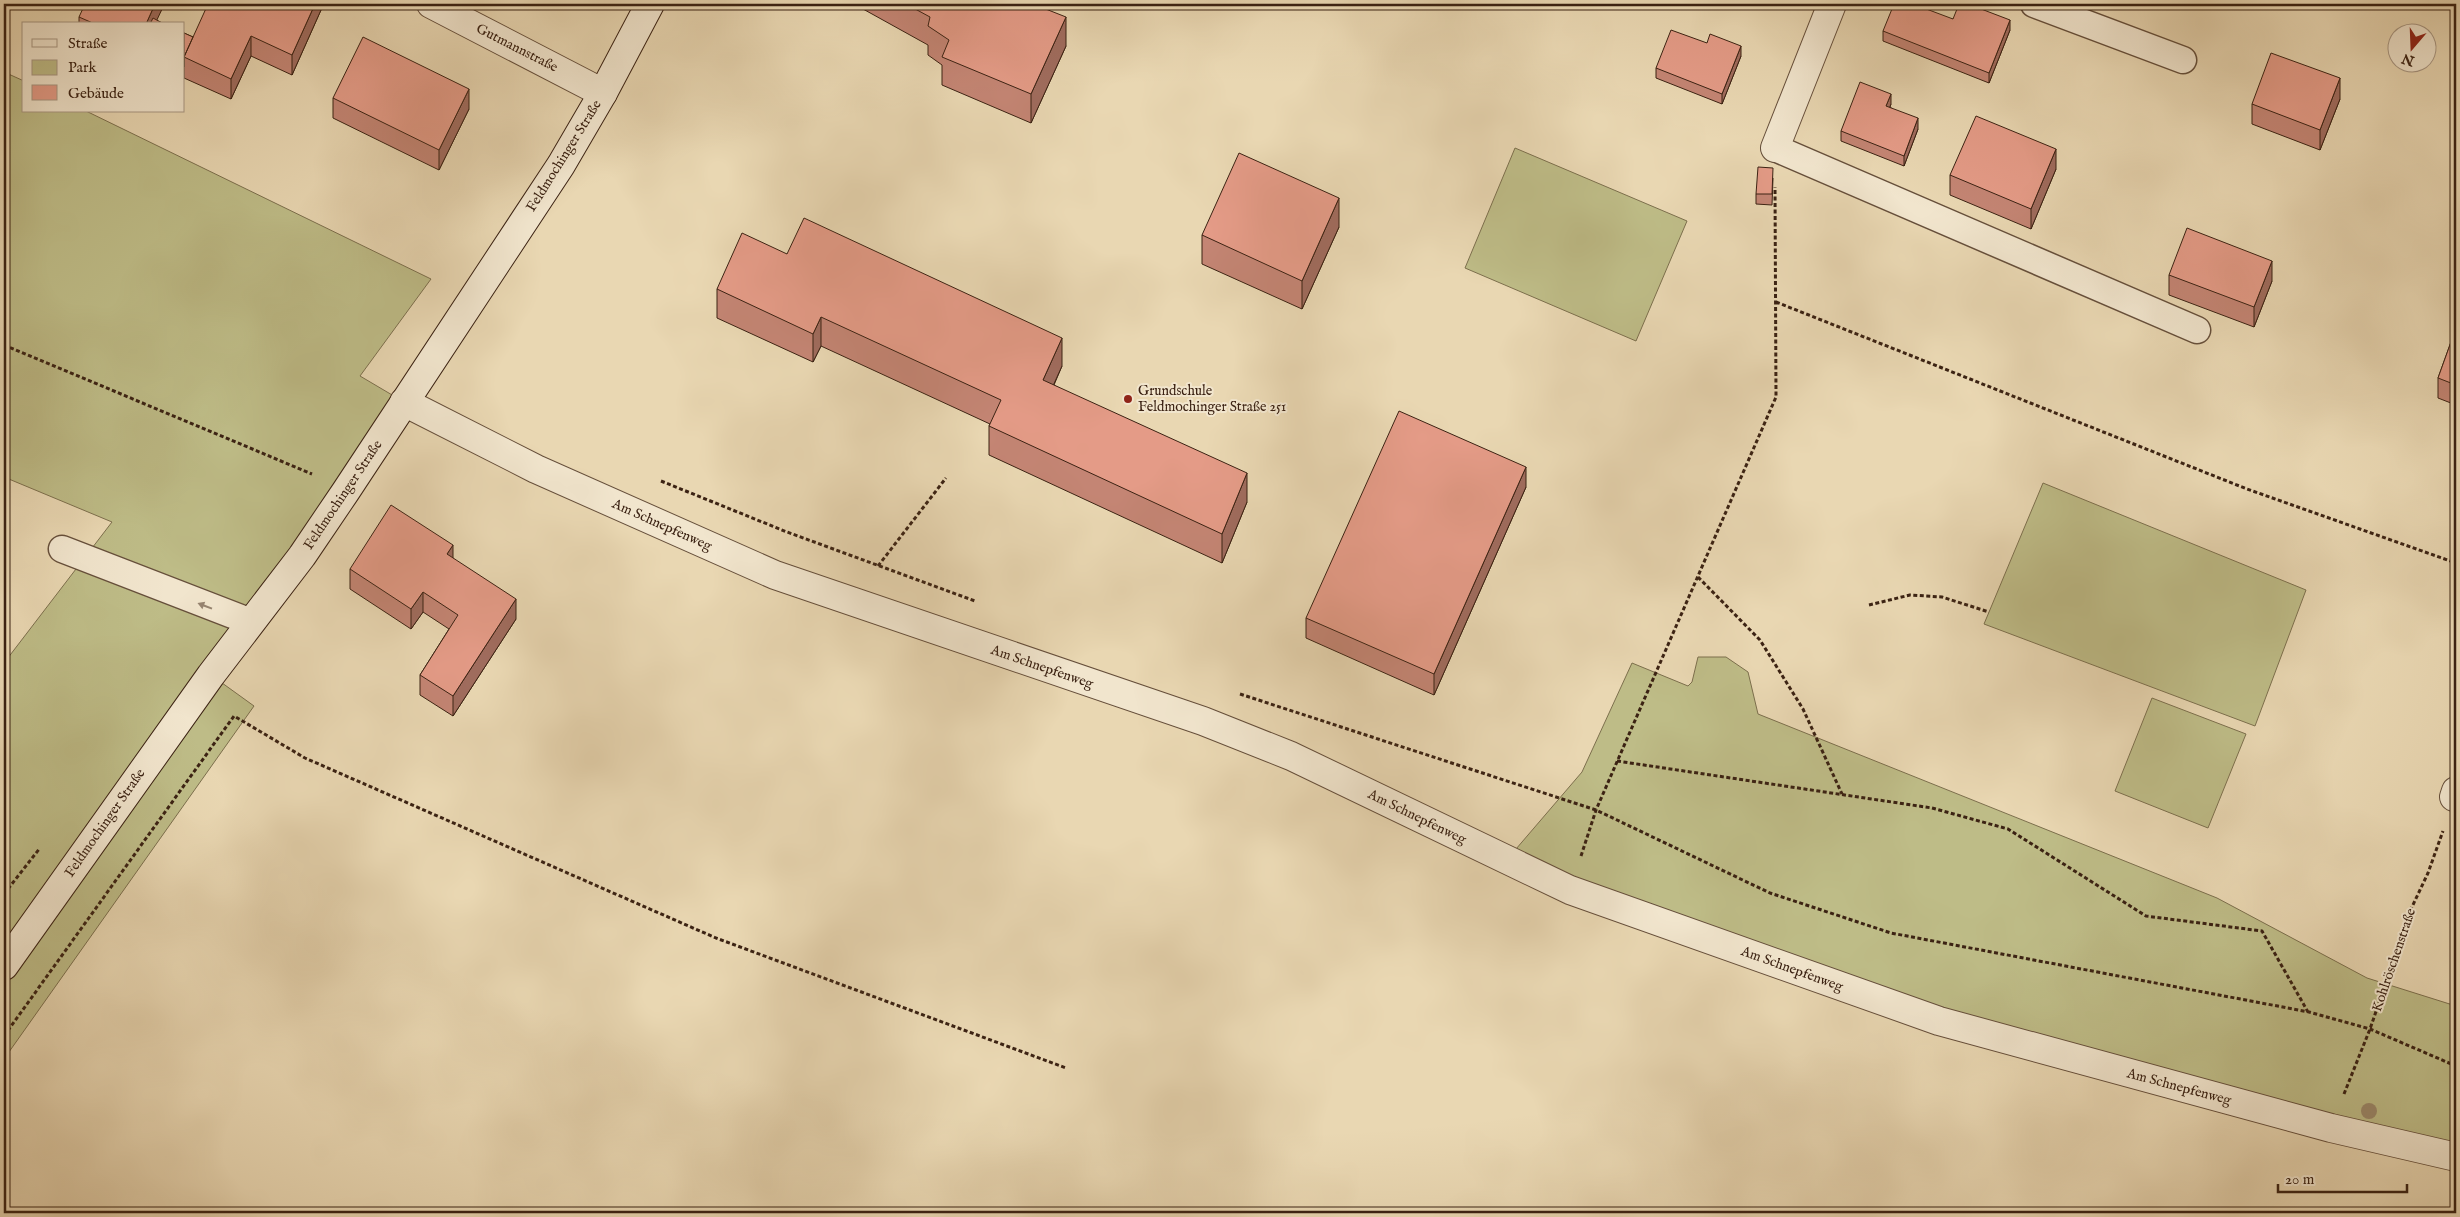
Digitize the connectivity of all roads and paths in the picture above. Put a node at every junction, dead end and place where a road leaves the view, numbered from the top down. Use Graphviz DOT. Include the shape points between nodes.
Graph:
graph roads {
  1 [pos="431,4"];
  2 [pos="650,4"];
  3 [pos="1832,4"];
  4 [pos="2034,4"];
  5 [pos="2183,60"];
  6 [pos="603,93"];
  7 [pos="1775,148"];
  8 [pos="1776,302"];
  9 [pos="2197,330"];
  10 [pos="4,345"];
  11 [pos="404,402"];
  12 [pos="313,475"];
  13 [pos="652,478"];
  14 [pos="946,478"];
  15 [pos="62,549"];
  16 [pos="2456,563"];
  17 [pos="878,566"];
  18 [pos="1698,578"];
  19 [pos="977,602"];
  20 [pos="1869,604"];
  21 [pos="1989,612"];
  22 [pos="251,622"];
  23 [pos="1236,692"];
  24 [pos="1618,762"];
  25 [pos="2455,794"];
  26 [pos="1843,795"];
  27 [pos="1596,810"];
  28 [pos="1570,890"];
  29 [pos="4,966"];
  30 [pos="2309,1012"];
  31 [pos="2370,1029"];
  32 [pos="4,1036"];
  33 [pos="2456,1066"];
  34 [pos="1066,1068"];
  35 [pos="2331,1128"];
  36 [pos="2456,1157"];
  1 -- 6 [label="street, Gutmannstraße"];
  2 -- 6 [label="street, Feldmochinger Straße"];
  3 -- 7 [label="street"];
  4 -- 5 [label="lane"];
  6 -- 11 [label="street, Feldmochinger Straße" via="561,165"];
  7 -- 8 [label="path"];
  7 -- 9 [label="lane"];
  8 -- 16 [label="path" via="2247,489"];
  8 -- 18 [label="path" via="1776,397"];
  10 -- 12 [label="path"];
  11 -- 22 [label="street, Feldmochinger Straße" via="302,556"];
  11 -- 28 [label="street, Am Schnepfenweg" via="536,469 775,575 1202,721 1291,756"];
  13 -- 17 [label="path"];
  14 -- 17 [label="path"];
  22 -- 15 [label="lane, one-way"];
  17 -- 19 [label="path"];
  18 -- 24 [label="path"];
  18 -- 26 [label="path" via="1760,640 1803,708"];
  20 -- 21 [label="path" via="1910,595 1942,597"];
  22 -- 29 [label="street, Feldmochinger Straße"];
  23 -- 27 [label="path"];
  24 -- 26 [label="path"];
  24 -- 27 [label="path"];
  25 -- 31 [label="path, Kohlröschenstraße"];
  26 -- 30 [label="path" via="1932,808 2008,829 2146,916 2262,931"];
  27 -- 28 [label="path"];
  27 -- 30 [label="path" via="1770,893 1892,933"];
  28 -- 35 [label="street, Am Schnepfenweg" via="1939,1021"];
  30 -- 31 [label="path"];
  31 -- 33 [label="path"];
  31 -- 35 [label="path, Kohlröschenstraße"];
  32 -- 34 [label="path" via="234,716 305,758 716,938"];
  35 -- 36 [label="street, Am Schnepfenweg"];
}
